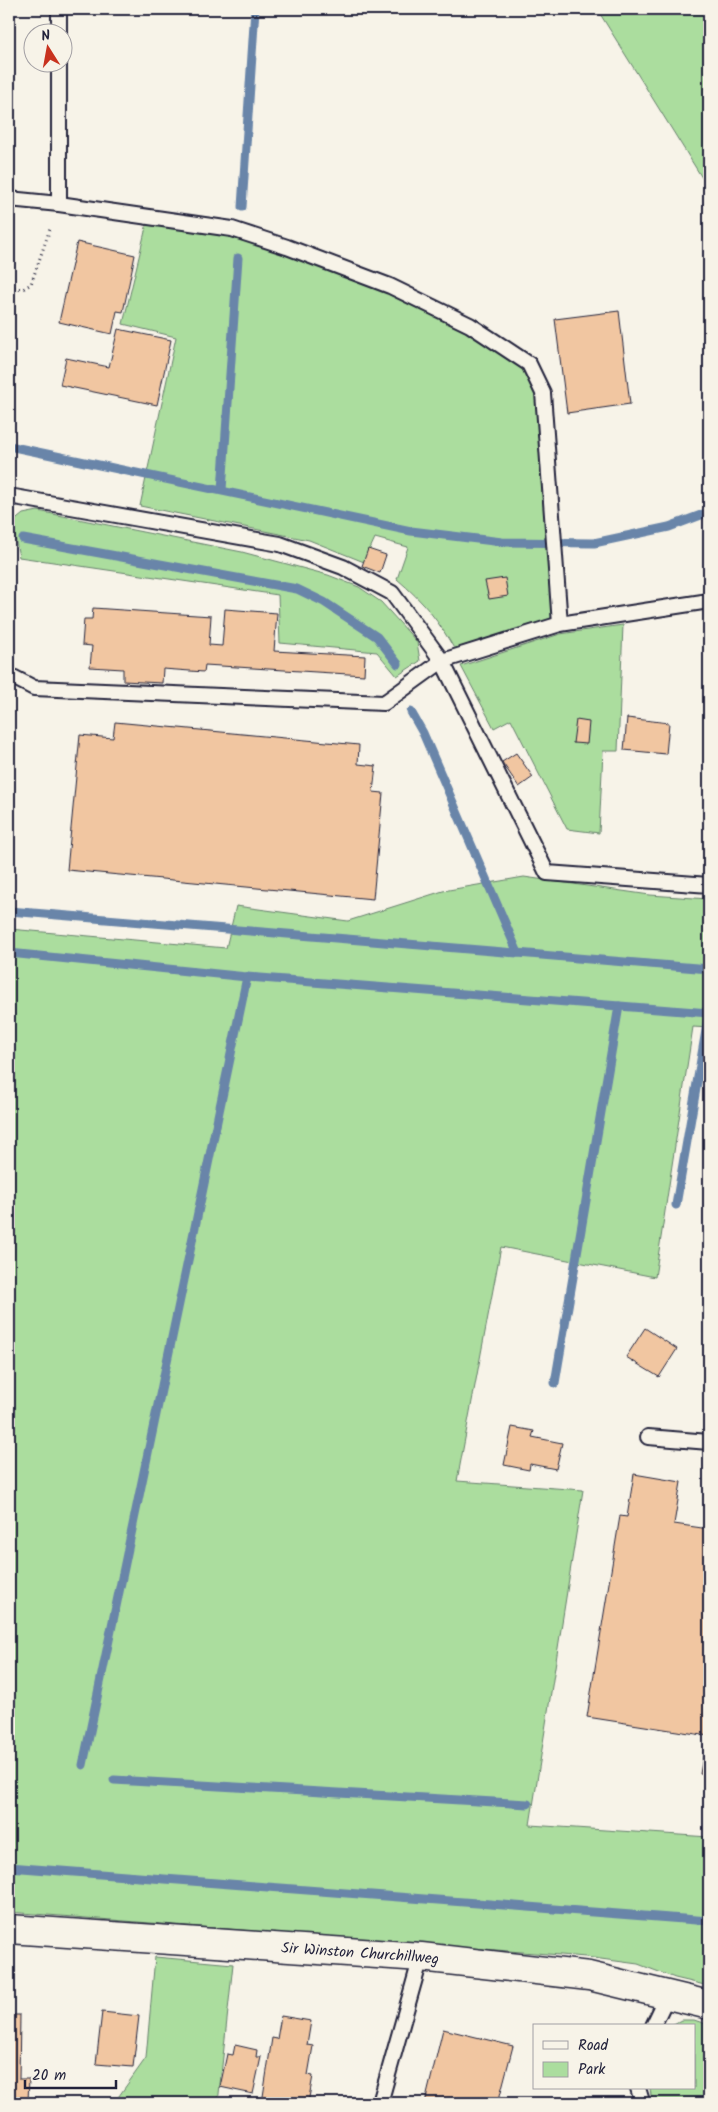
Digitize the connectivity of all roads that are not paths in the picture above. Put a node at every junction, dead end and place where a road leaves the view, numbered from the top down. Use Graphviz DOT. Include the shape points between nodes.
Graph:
graph roads {
  1 [pos="59,9"];
  2 [pos="59,22"];
  3 [pos="59,72"];
  4 [pos="9,199"];
  5 [pos="59,204"];
  6 [pos="9,496"];
  7 [pos="709,601"];
  8 [pos="560,624"];
  9 [pos="442,661"];
  10 [pos="9,675"];
  11 [pos="709,885"];
  12 [pos="648,1436"];
  13 [pos="709,1442"];
  14 [pos="9,1929"];
  15 [pos="421,1957"];
  16 [pos="668,1995"];
  17 [pos="709,2005"];
  18 [pos="654,2024"];
  19 [pos="639,2090"];
  20 [pos="380,2103"];
  21 [pos="639,2103"];
  1 -- 2 [label="lane"];
  3 -- 5 [label="lane"];
  4 -- 5 [label="lane"];
  5 -- 8 [label="lane" via="232,230 287,247 390,286 470,325 529,364 543,393"];
  6 -- 9 [label="lane" via="280,544 343,567 392,593"];
  7 -- 8 [label="lane"];
  8 -- 9 [label="lane"];
  9 -- 10 [label="lane" via="384,703 34,688"];
  9 -- 11 [label="lane" via="547,873"];
  12 -- 13 [label="lane"];
  14 -- 15 [label="street, Sir Winston Churchillweg"];
  15 -- 16 [label="street, Sir Winston Churchillweg" via="588,1976"];
  15 -- 20 [label="lane"];
  16 -- 17 [label="street, Sir Winston Churchillweg"];
  16 -- 18 [label="lane"];
  19 -- 21 [label="lane"];
}
